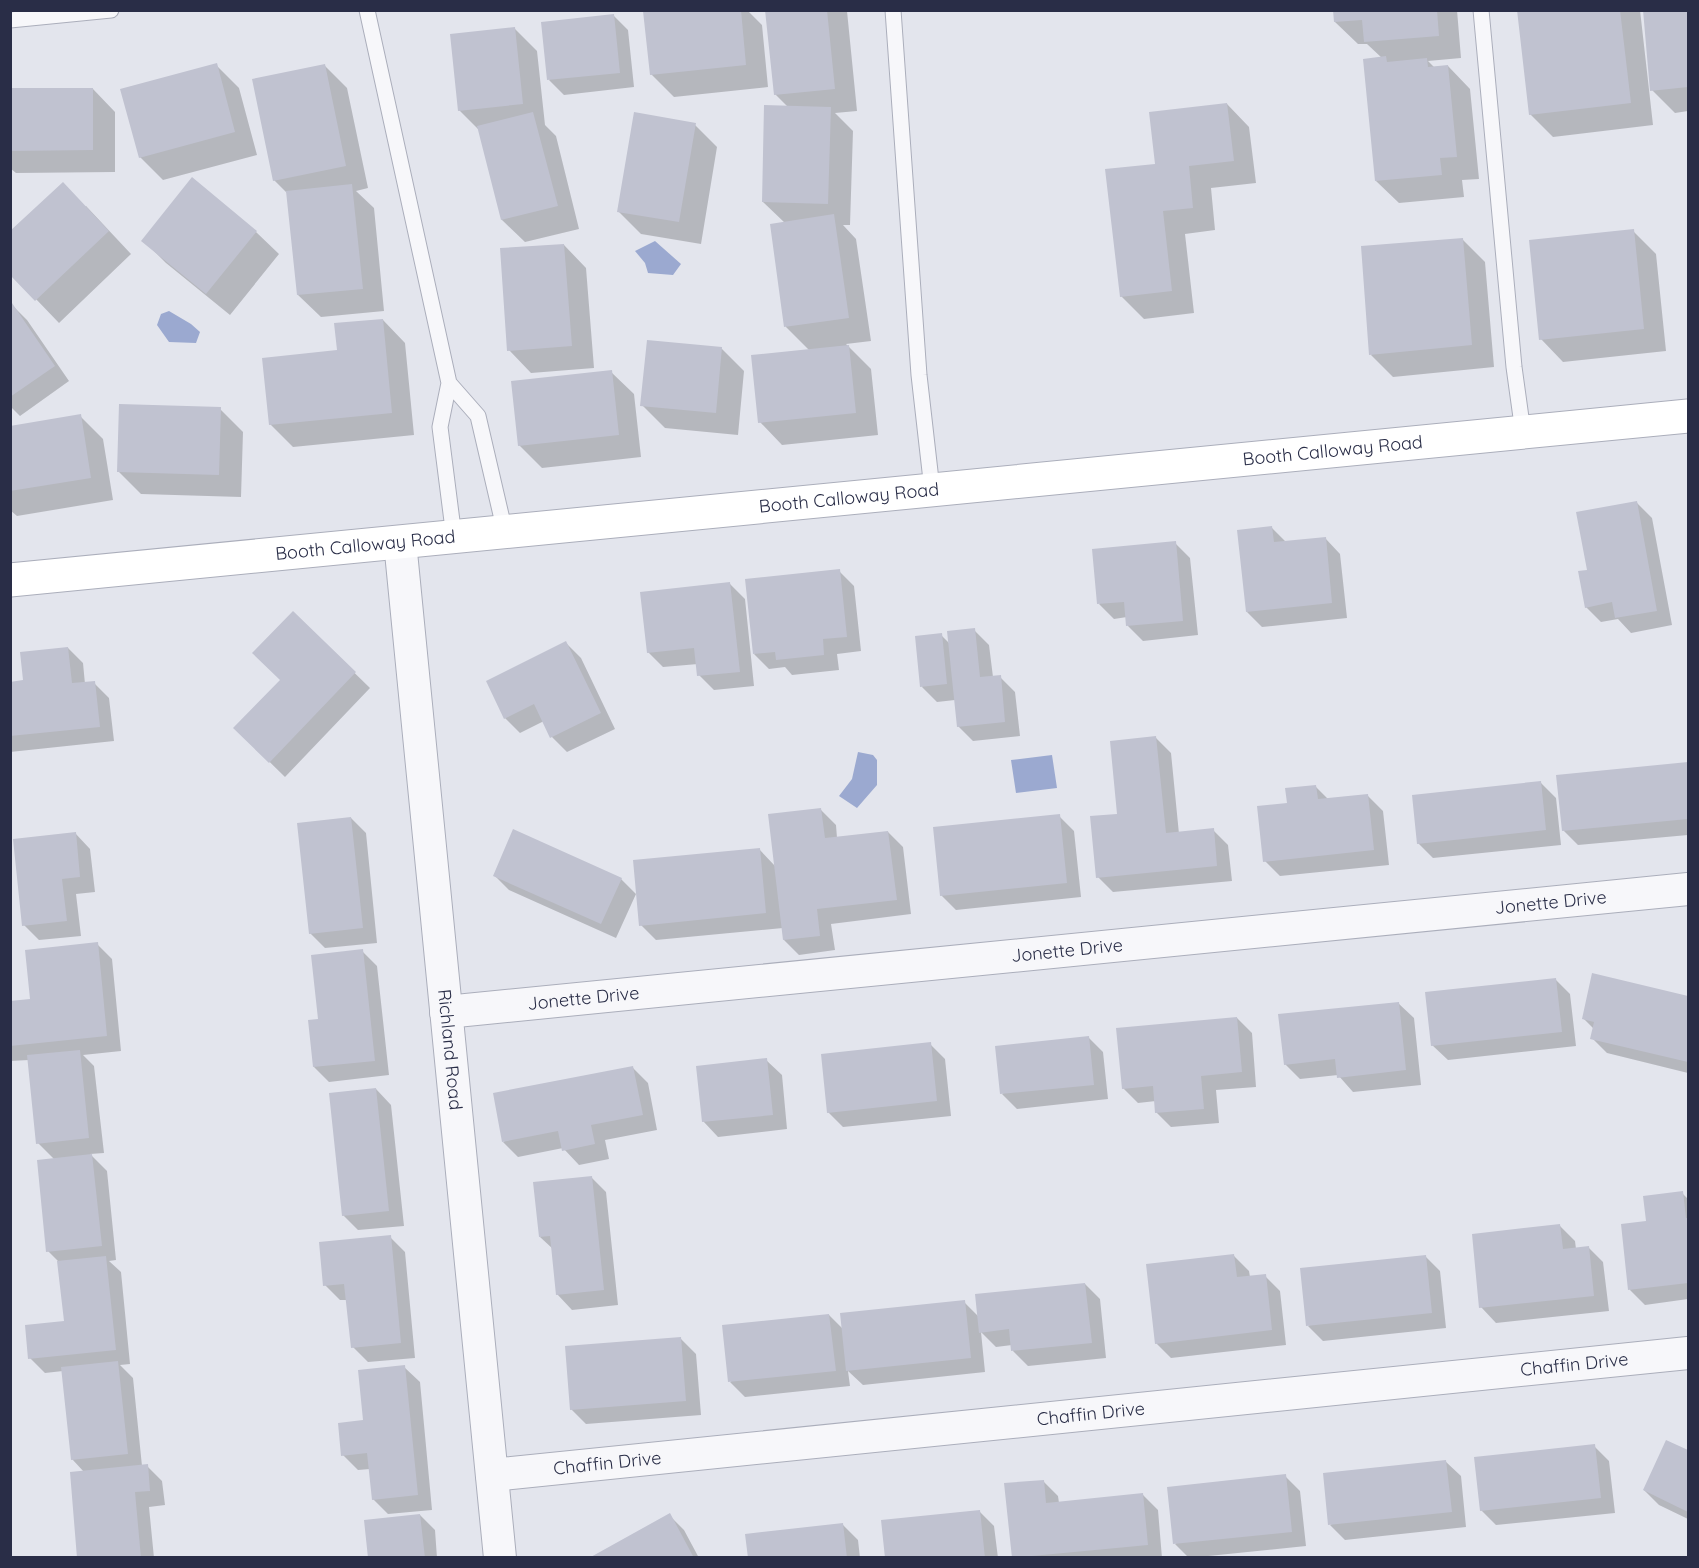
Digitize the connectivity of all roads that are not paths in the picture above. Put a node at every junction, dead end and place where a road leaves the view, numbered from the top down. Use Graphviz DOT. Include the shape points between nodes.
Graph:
graph roads {
  1 [pos="111,10"];
  2 [pos="367,10"];
  3 [pos="892,10"];
  4 [pos="1481,10"];
  5 [pos="10,20"];
  6 [pos="448,383"];
  7 [pos="1689,416"];
  8 [pos="1523,432"];
  9 [pos="932,489"];
  10 [pos="505,532"];
  11 [pos="454,537"];
  12 [pos="399,542"];
  13 [pos="10,580"];
  14 [pos="1689,889"];
  15 [pos="446,1012"];
  16 [pos="1689,1353"];
  17 [pos="492,1475"];
  18 [pos="500,1557"];
  1 -- 5 [label="lane"];
  2 -- 6 [label="lane"];
  3 -- 9 [label="lane" via="919,375"];
  4 -- 8 [label="lane"];
  6 -- 10 [label="lane" via="478,416"];
  6 -- 11 [label="lane" via="440,428"];
  7 -- 8 [label="street, Booth Calloway Road"];
  8 -- 9 [label="street, Booth Calloway Road"];
  9 -- 10 [label="street, Booth Calloway Road"];
  10 -- 11 [label="street, Booth Calloway Road"];
  11 -- 12 [label="street, Booth Calloway Road"];
  12 -- 13 [label="street, Booth Calloway Road"];
  12 -- 15 [label="street, Richland Road"];
  14 -- 15 [label="street, Jonette Drive"];
  15 -- 17 [label="street, Richland Road"];
  16 -- 17 [label="street, Chaffin Drive"];
  17 -- 18 [label="street, Richland Road"];
}
